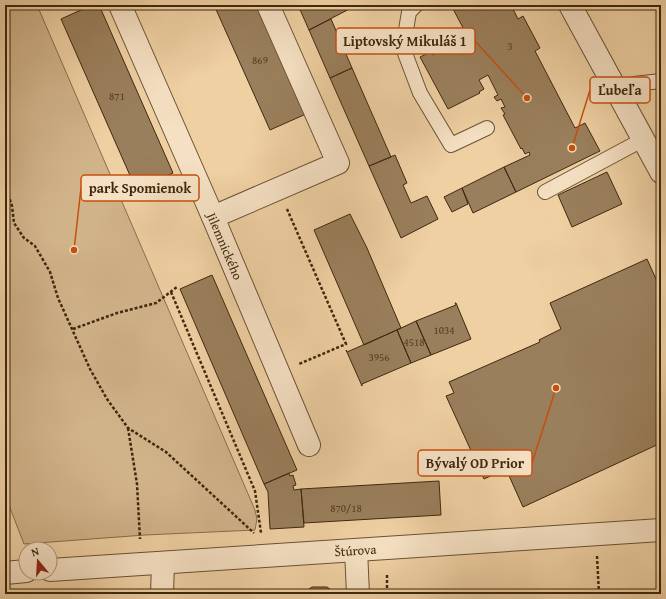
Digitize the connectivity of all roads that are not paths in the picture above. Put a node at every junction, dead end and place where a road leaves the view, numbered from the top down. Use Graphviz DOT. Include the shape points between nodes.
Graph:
graph roads {
  1 [pos="120,5"];
  2 [pos="268,5"];
  3 [pos="416,5"];
  4 [pos="570,5"];
  5 [pos="661,80"];
  6 [pos="617,90"];
  7 [pos="487,128"];
  8 [pos="644,140"];
  9 [pos="661,172"];
  10 [pos="545,192"];
  11 [pos="213,216"];
  12 [pos="309,445"];
  13 [pos="661,530"];
  14 [pos="356,550"];
  15 [pos="163,562"];
  16 [pos="58,569"];
  17 [pos="18,572"];
  18 [pos="5,573"];
  19 [pos="162,594"];
  20 [pos="358,594"];
  1 -- 11 [label="street, Jilemnického"];
  2 -- 11 [label="street" via="338,162"];
  3 -- 7 [label="lane" via="409,12 403,48 420,92 435,119 451,145"];
  4 -- 6 [label="street"];
  5 -- 6 [label="lane" via="634,84"];
  6 -- 8 [label="street"];
  8 -- 9 [label="street"];
  8 -- 10 [label="lane"];
  11 -- 12 [label="street, Jilemnického"];
  13 -- 14 [label="street, Štúrova"];
  14 -- 15 [label="street, Štúrova"];
  14 -- 20 [label="street"];
  15 -- 16 [label="street, Štúrova"];
  15 -- 19 [label="street"];
  17 -- 18 [label="street"];
}
